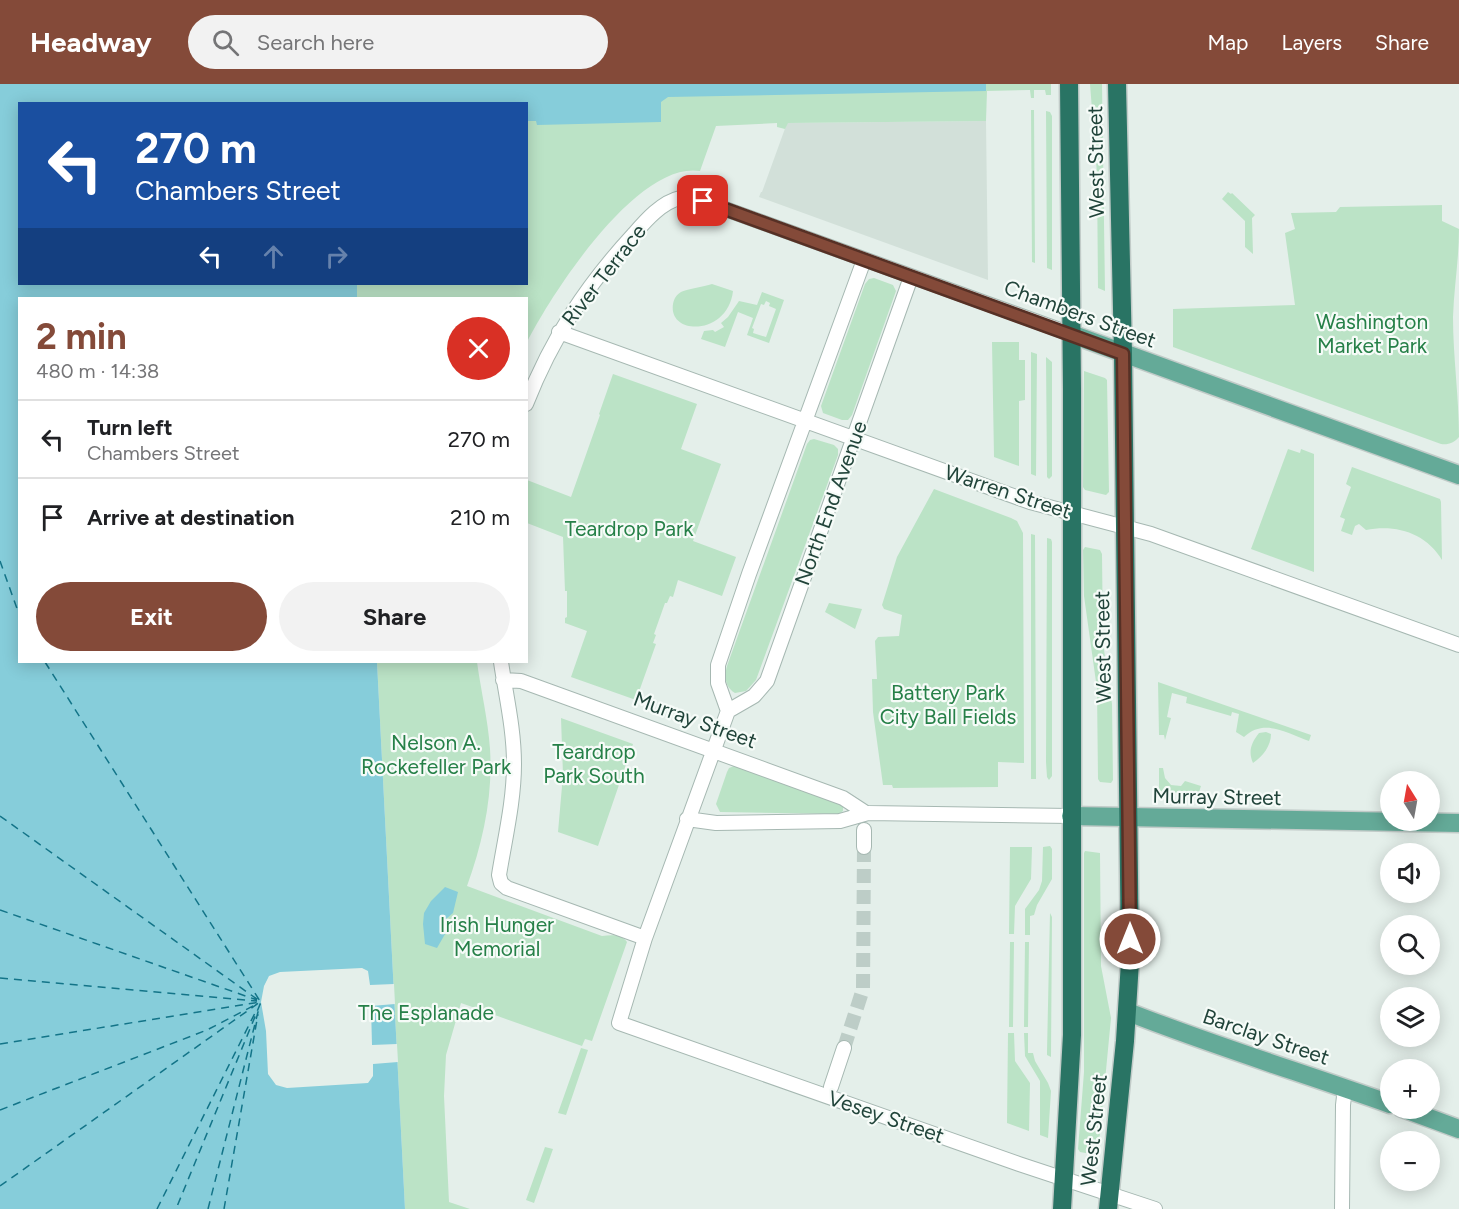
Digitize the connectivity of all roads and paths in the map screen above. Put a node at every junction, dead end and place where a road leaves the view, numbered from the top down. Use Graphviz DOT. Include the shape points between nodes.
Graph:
graph roads {
  1 [pos="1069,84"];
  2 [pos="1117,84"];
  3 [pos="684,197"];
  4 [pos="864,260"];
  5 [pos="911,277"];
  6 [pos="559,332"];
  7 [pos="1071,334"];
  8 [pos="1123,354"];
  9 [pos="528,400"];
  10 [pos="805,421"];
  11 [pos="854,439"];
  12 [pos="1459,475"];
  13 [pos="1071,514"];
  14 [pos="1124,527"];
  15 [pos="1459,645"];
  16 [pos="501,663"];
  17 [pos="503,680"];
  18 [pos="728,711"];
  19 [pos="714,751"];
  20 [pos="866,813"];
  21 [pos="1071,816"];
  22 [pos="1129,818"];
  23 [pos="687,819"];
  24 [pos="1459,824"];
  25 [pos="864,830"];
  26 [pos="864,847"];
  27 [pos="645,938"];
  28 [pos="1128,1012"];
  29 [pos="844,1048"];
  30 [pos="831,1086"];
  31 [pos="1346,1088"];
  32 [pos="1380,1100"];
  33 [pos="1432,1119"];
  34 [pos="1459,1129"];
  35 [pos="1064,1179"];
  36 [pos="1109,1201"];
  37 [pos="1062,1209"];
  38 [pos="1155,1209"];
  39 [pos="1342,1209"];
  1 -- 7 [label="highway, West Street"];
  2 -- 8 [label="highway, West Street"];
  3 -- 4 [label="street, Chambers Street"];
  3 -- 6 [label="street, River Terrace" via="667,204 639,228 599,273"];
  4 -- 5 [label="street, Chambers Street"];
  4 -- 10 [label="street"];
  5 -- 7 [label="street, Chambers Street"];
  5 -- 11 [label="street, North End Avenue"];
  6 -- 9 [label="street, River Terrace"];
  6 -- 10 [label="street, Warren Street"];
  7 -- 8 [label="main road, Chambers Street"];
  7 -- 13 [label="highway, West Street"];
  8 -- 12 [label="main road, Chambers Street"];
  8 -- 14 [label="highway, West Street"];
  10 -- 11 [label="street, Warren Street"];
  10 -- 18 [label="street" via="718,665 718,683"];
  11 -- 13 [label="street, Warren Street"];
  11 -- 18 [label="street, North End Avenue" via="767,681 754,696"];
  13 -- 14 [label="street, Warren Street"];
  13 -- 21 [label="highway, West Street"];
  14 -- 15 [label="street, Warren Street"];
  14 -- 22 [label="highway, West Street"];
  16 -- 17 [label="street"];
  17 -- 19 [label="street, Murray Street" via="521,681"];
  17 -- 27 [label="street" via="514,763 512,802 499,879 507,888"];
  18 -- 19 [label="street"];
  19 -- 20 [label="street, Murray Street" via="843,798"];
  19 -- 23 [label="street"];
  20 -- 21 [label="street, Murray Street"];
  20 -- 23 [label="street, Murray Street" via="840,821 716,823"];
  21 -- 22 [label="main road, Murray Street"];
  21 -- 35 [label="highway, West Street" via="1071,1061"];
  22 -- 24 [label="main road, Murray Street"];
  22 -- 28 [label="highway, West Street"];
  23 -- 27 [label="street"];
  25 -- 26 [label="street"];
  27 -- 35 [label="street, Vesey Street" via="619,1023"];
  28 -- 31 [label="main road, Barclay Street"];
  28 -- 36 [label="highway, West Street"];
  29 -- 30 [label="street"];
  31 -- 32 [label="main road, Barclay Street"];
  31 -- 39 [label="street" via="1342,1105"];
  33 -- 34 [label="main road"];
  35 -- 36 [label="street, Vesey Street"];
  35 -- 37 [label="highway, West Street"];
  36 -- 38 [label="street, Vesey Street"];
}
